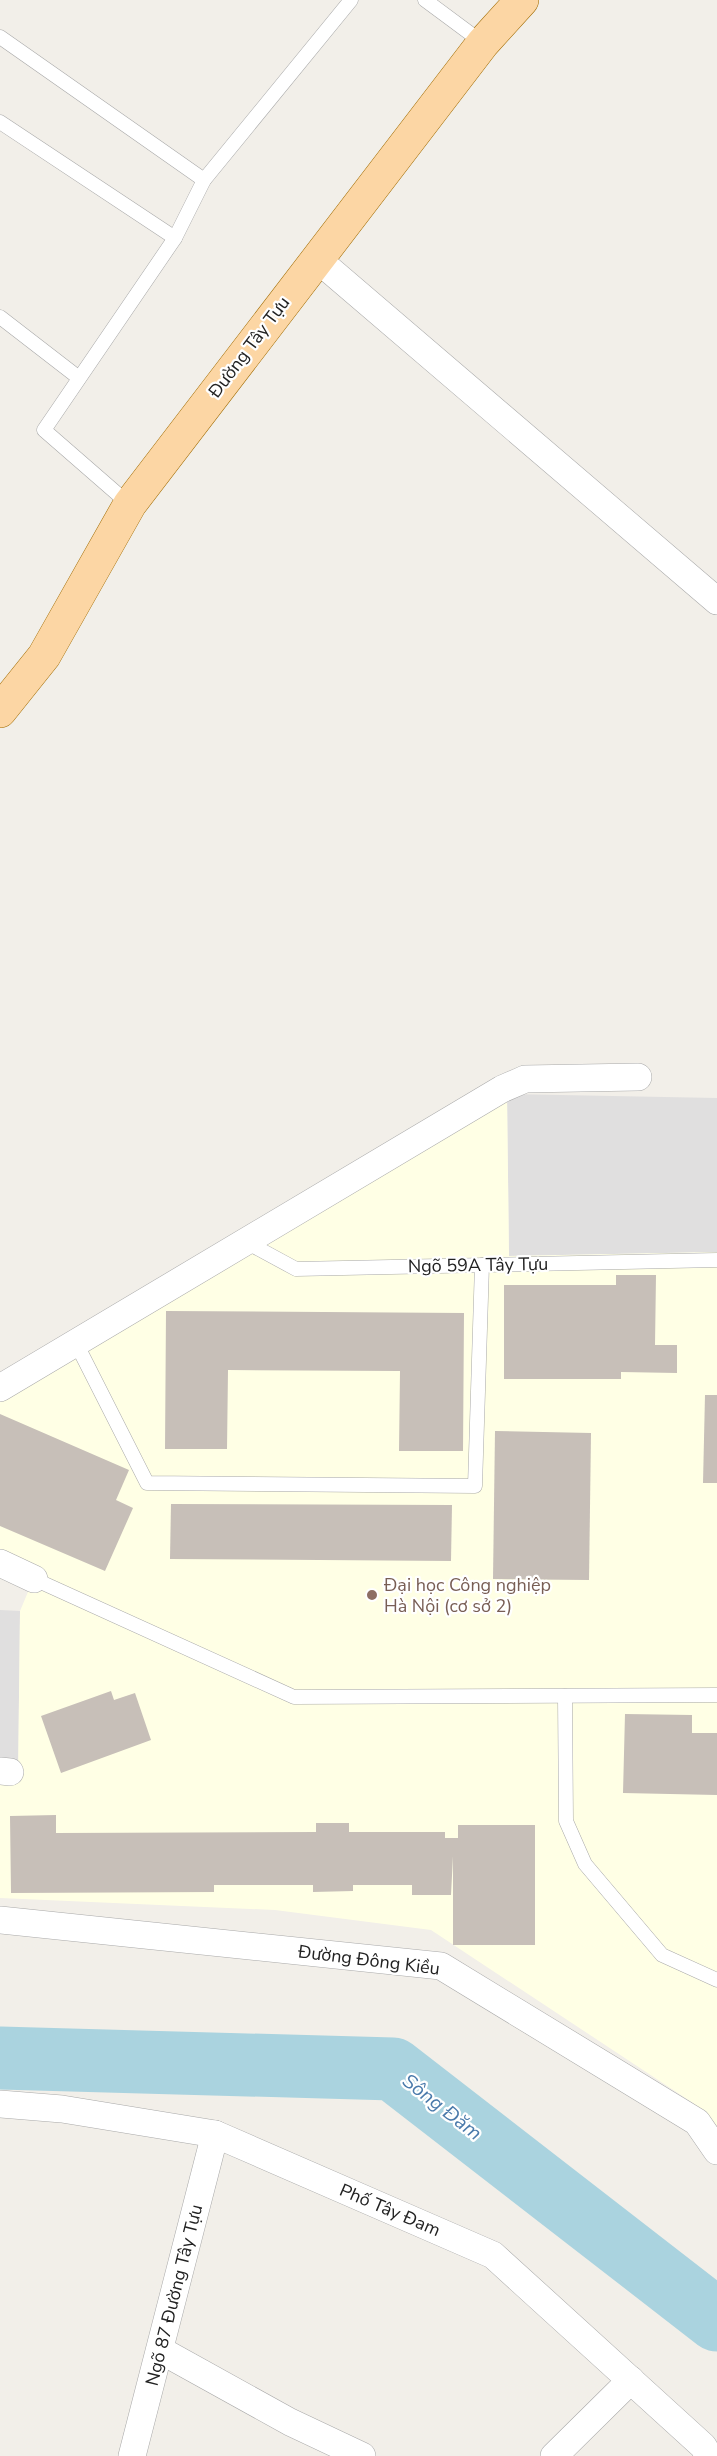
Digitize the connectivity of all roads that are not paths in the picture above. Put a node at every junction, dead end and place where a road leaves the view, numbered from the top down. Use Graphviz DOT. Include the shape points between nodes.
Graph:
graph roads {
  1 [pos="351,0"];
  2 [pos="425,0"];
  3 [pos="522,0"];
  4 [pos="0,37"];
  5 [pos="483,43"];
  6 [pos="0,122"];
  7 [pos="204,180"];
  8 [pos="175,238"];
  9 [pos="316,258"];
  10 [pos="0,317"];
  11 [pos="79,378"];
  12 [pos="130,504"];
  13 [pos="717,601"];
  14 [pos="3,701"];
  15 [pos="638,1077"];
  16 [pos="246,1242"];
  17 [pos="717,1260"];
  18 [pos="482,1265"];
  19 [pos="76,1343"];
  20 [pos="0,1388"];
  21 [pos="0,1563"];
  22 [pos="34,1579"];
  23 [pos="717,1695"];
  24 [pos="565,1696"];
  25 [pos="0,1920"];
  26 [pos="717,1980"];
  27 [pos="0,2104"];
  28 [pos="215,2134"];
  29 [pos="717,2151"];
  30 [pos="160,2349"];
  31 [pos="631,2380"];
  32 [pos="132,2456"];
  33 [pos="362,2456"];
  34 [pos="555,2456"];
  35 [pos="709,2456"];
  1 -- 7 [label="lane"];
  2 -- 5 [label="lane"];
  3 -- 5 [label="main road, Đường Tây Tựu"];
  4 -- 7 [label="lane"];
  5 -- 9 [label="main road, Đường Tây Tựu"];
  6 -- 8 [label="lane"];
  7 -- 8 [label="lane"];
  8 -- 11 [label="lane"];
  9 -- 12 [label="main road, Đường Tây Tựu"];
  9 -- 13 [label="street"];
  10 -- 11 [label="lane"];
  11 -- 12 [label="lane" via="44,430"];
  12 -- 14 [label="main road, Đường Tây Tựu" via="44,656"];
  15 -- 16 [label="street" via="525,1079"];
  16 -- 18 [label="lane, Ngõ 59A Tây Tựu" via="296,1269"];
  16 -- 19 [label="street"];
  17 -- 18 [label="lane, Ngõ 59A Tây Tựu"];
  18 -- 19 [label="lane" via="475,1486 147,1484"];
  19 -- 20 [label="street"];
  21 -- 22 [label="street"];
  22 -- 24 [label="lane" via="294,1697"];
  23 -- 24 [label="lane"];
  24 -- 26 [label="lane" via="566,1821 585,1864 662,1955"];
  25 -- 29 [label="street, Đường Đông Kiều" via="441,1966 697,2122"];
  27 -- 28 [label="street, Phố Tây Đam" via="62,2109"];
  28 -- 30 [label="street, Ngõ 87 Đường Tây Tựu"];
  28 -- 31 [label="street, Phố Tây Đam" via="493,2255"];
  30 -- 32 [label="street, Ngõ 87 Đường Tây Tựu"];
  30 -- 33 [label="street" via="290,2422"];
  31 -- 34 [label="street"];
  31 -- 35 [label="street, Phố Tây Đam"];
}
